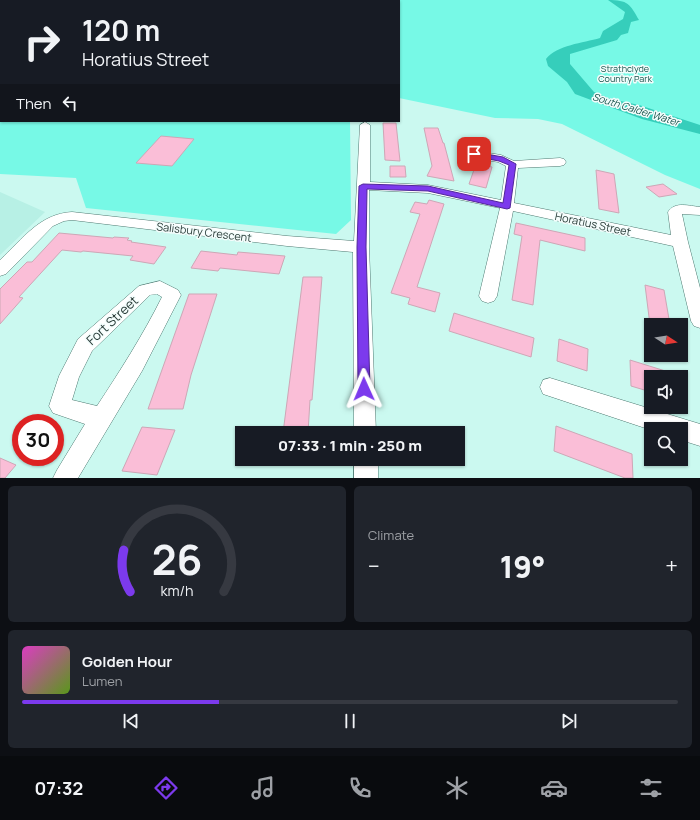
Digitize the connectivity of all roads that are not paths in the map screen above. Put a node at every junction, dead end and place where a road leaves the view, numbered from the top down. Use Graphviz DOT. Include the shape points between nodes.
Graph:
graph roads {
  1 [pos="365,125"];
  2 [pos="464,153"];
  3 [pos="560,162"];
  4 [pos="512,164"];
  5 [pos="363,186"];
  6 [pos="507,206"];
  7 [pos="700,211"];
  8 [pos="680,242"];
  9 [pos="361,247"];
  10 [pos="0,270"];
  11 [pos="488,296"];
  12 [pos="700,321"];
  13 [pos="550,387"];
  14 [pos="101,418"];
  15 [pos="365,426"];
  16 [pos="700,435"];
  17 [pos="366,466"];
  18 [pos="65,478"];
  19 [pos="366,478"];
  1 -- 5 [label="street"];
  2 -- 4 [label="street" via="497,153"];
  3 -- 4 [label="street"];
  4 -- 6 [label="street"];
  5 -- 6 [label="street, Horatius Street" via="428,189"];
  5 -- 9 [label="street"];
  6 -- 8 [label="street, Horatius Street"];
  6 -- 11 [label="street"];
  7 -- 8 [label="street" via="685,208 675,212"];
  8 -- 12 [label="street"];
  9 -- 10 [label="street, Salisbury Crescent" via="287,242 72,216 61,217 48,223"];
  9 -- 15 [label="street"];
  13 -- 16 [label="street"];
  14 -- 14 [label="street, Fort Street" via="60,406 69,376 85,345 144,290 160,287 172,295 159,324"];
  14 -- 18 [label="street, Fort Street"];
  17 -- 19 [label="street"];
}
